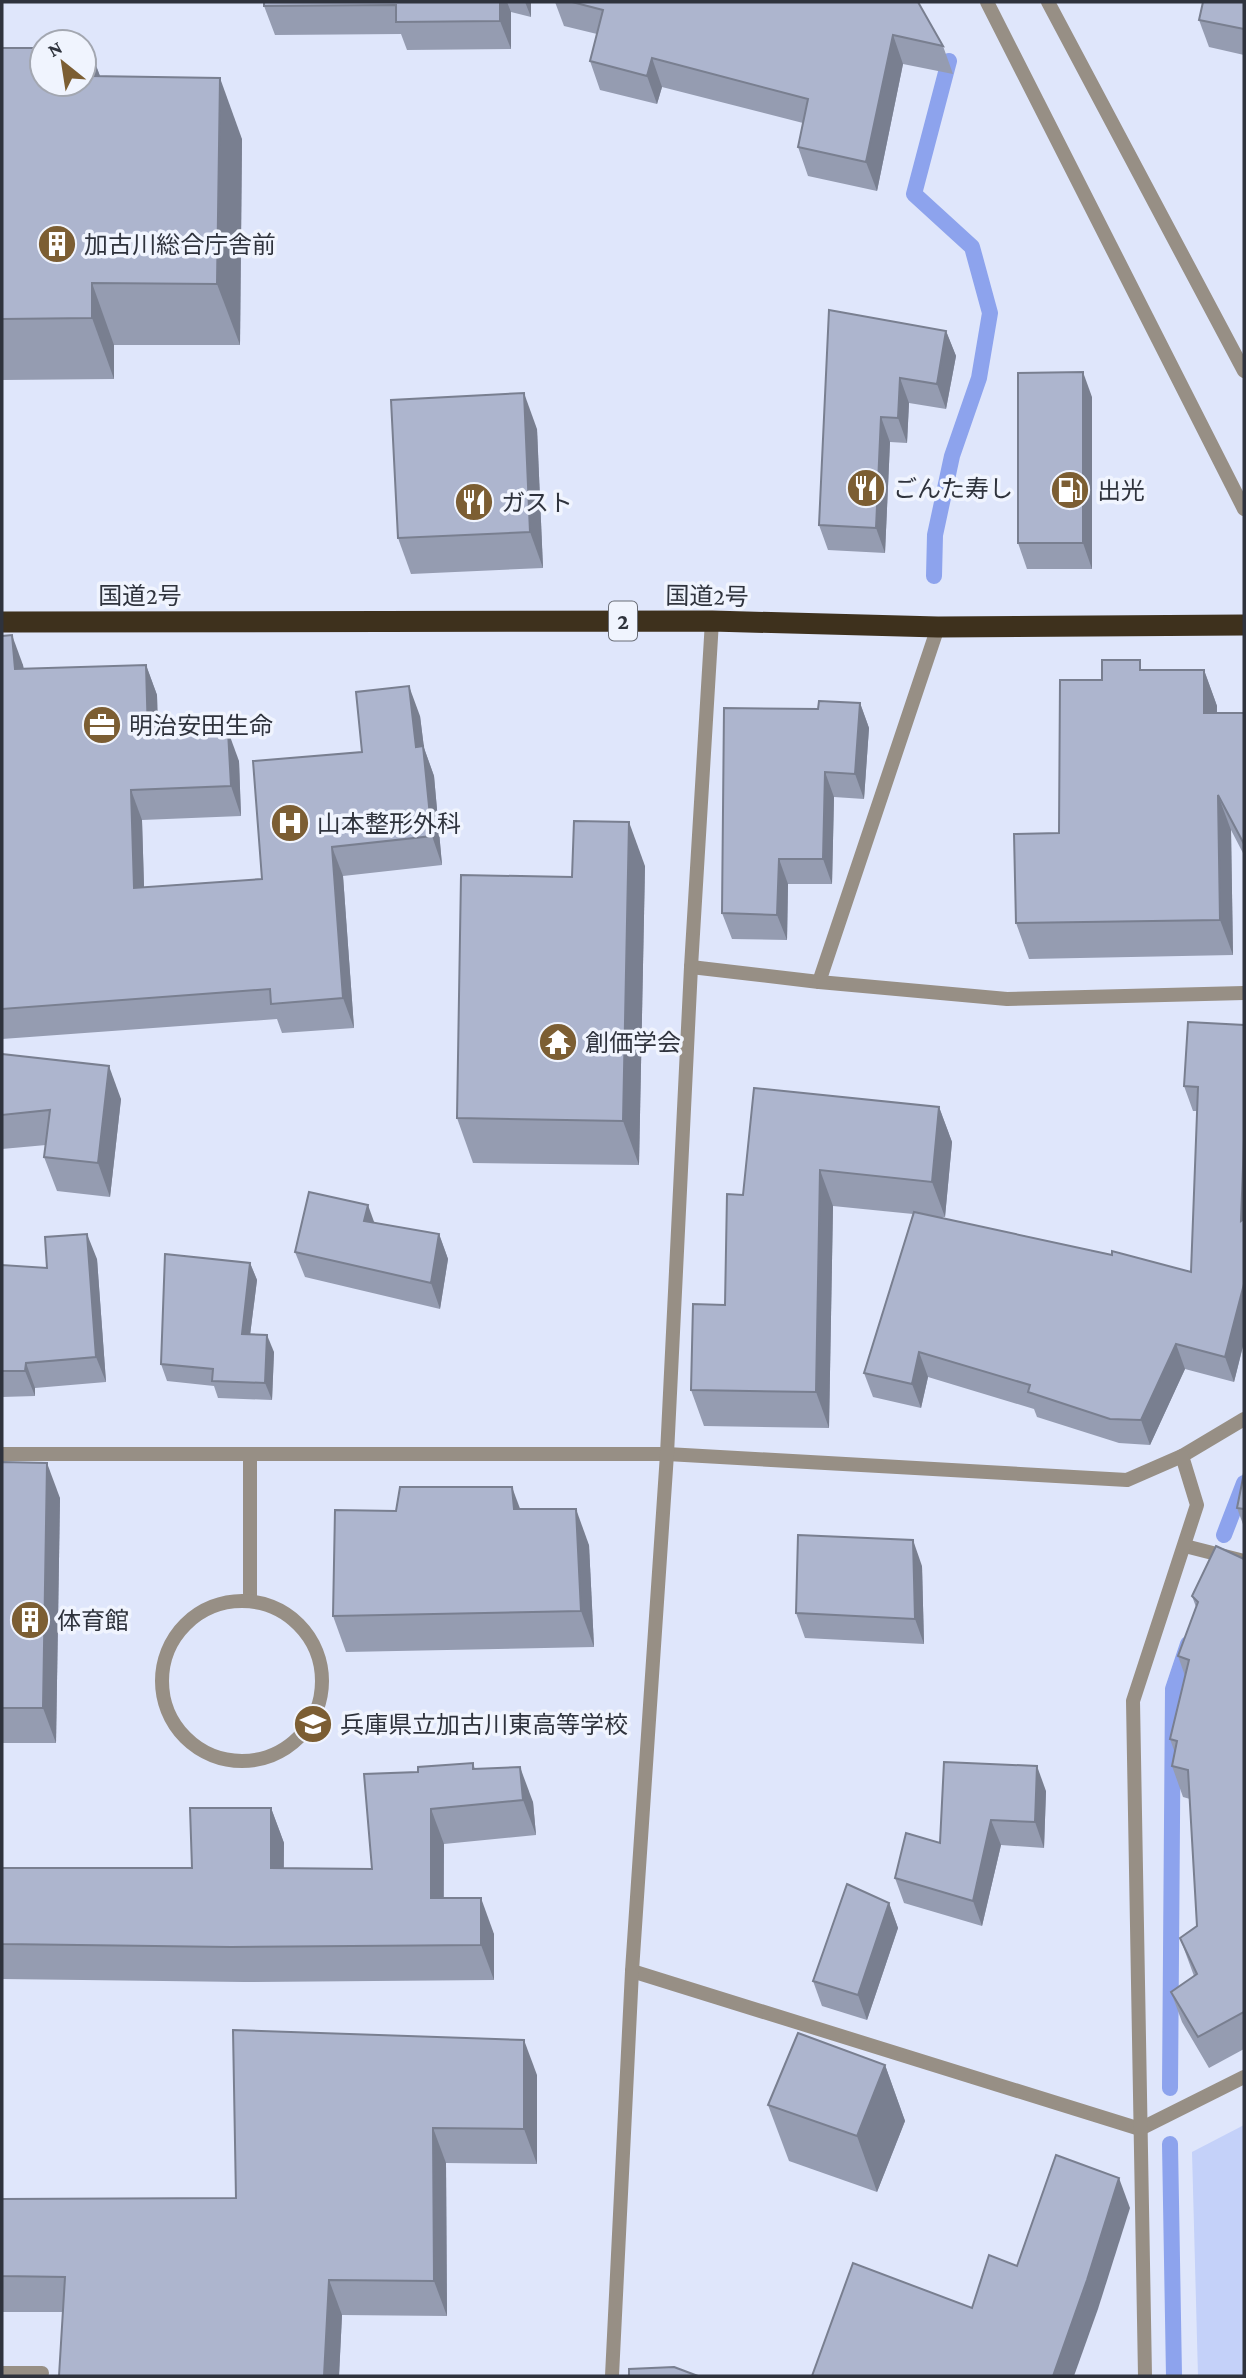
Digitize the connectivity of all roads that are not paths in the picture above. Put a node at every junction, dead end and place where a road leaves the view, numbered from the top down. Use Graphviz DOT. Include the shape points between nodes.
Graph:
graph roads {
  1 [pos="987,2"];
  2 [pos="1048,2"];
  3 [pos="1244,371"];
  4 [pos="1244,509"];
  5 [pos="712,621"];
  6 [pos="2,622"];
  7 [pos="1244,625"];
  8 [pos="938,627"];
  9 [pos="691,967"];
  10 [pos="819,982"];
  11 [pos="1244,993"];
  12 [pos="1244,1419"];
  13 [pos="2,1454"];
  14 [pos="667,1454"];
  15 [pos="250,1455"];
  16 [pos="1182,1456"];
  17 [pos="1185,1546"];
  18 [pos="1244,1561"];
  19 [pos="250,1600"];
  20 [pos="632,1971"];
  21 [pos="1244,2077"];
  22 [pos="1140,2129"];
  23 [pos="2,2373"];
  24 [pos="42,2373"];
  25 [pos="612,2376"];
  26 [pos="1145,2376"];
  1 -- 4 [label="street"];
  2 -- 3 [label="street"];
  5 -- 6 [label="highway, 国道2号 / 2"];
  5 -- 8 [label="highway, 国道2号 / 2"];
  5 -- 9 [label="street"];
  7 -- 8 [label="highway, 国道2号 / 2"];
  8 -- 10 [label="street"];
  9 -- 10 [label="street"];
  9 -- 14 [label="street"];
  10 -- 11 [label="street" via="1007,999"];
  12 -- 16 [label="street"];
  13 -- 15 [label="street"];
  14 -- 15 [label="street"];
  14 -- 16 [label="street" via="1127,1480"];
  14 -- 20 [label="street"];
  15 -- 19 [label="street"];
  16 -- 17 [label="street" via="1197,1505"];
  17 -- 18 [label="street"];
  17 -- 22 [label="street" via="1133,1701"];
  19 -- 19 [label="street" via="277,1608 300,1623 316,1646 321,1697 312,1721 296,1741 274,1755 224,1760 200,1750 180,1734 167,1713 160,1686 164,1658 176,1633 197,1613 222,1602"];
  20 -- 22 [label="street"];
  20 -- 25 [label="street"];
  21 -- 22 [label="street"];
  22 -- 26 [label="street"];
  23 -- 24 [label="street"];
}
